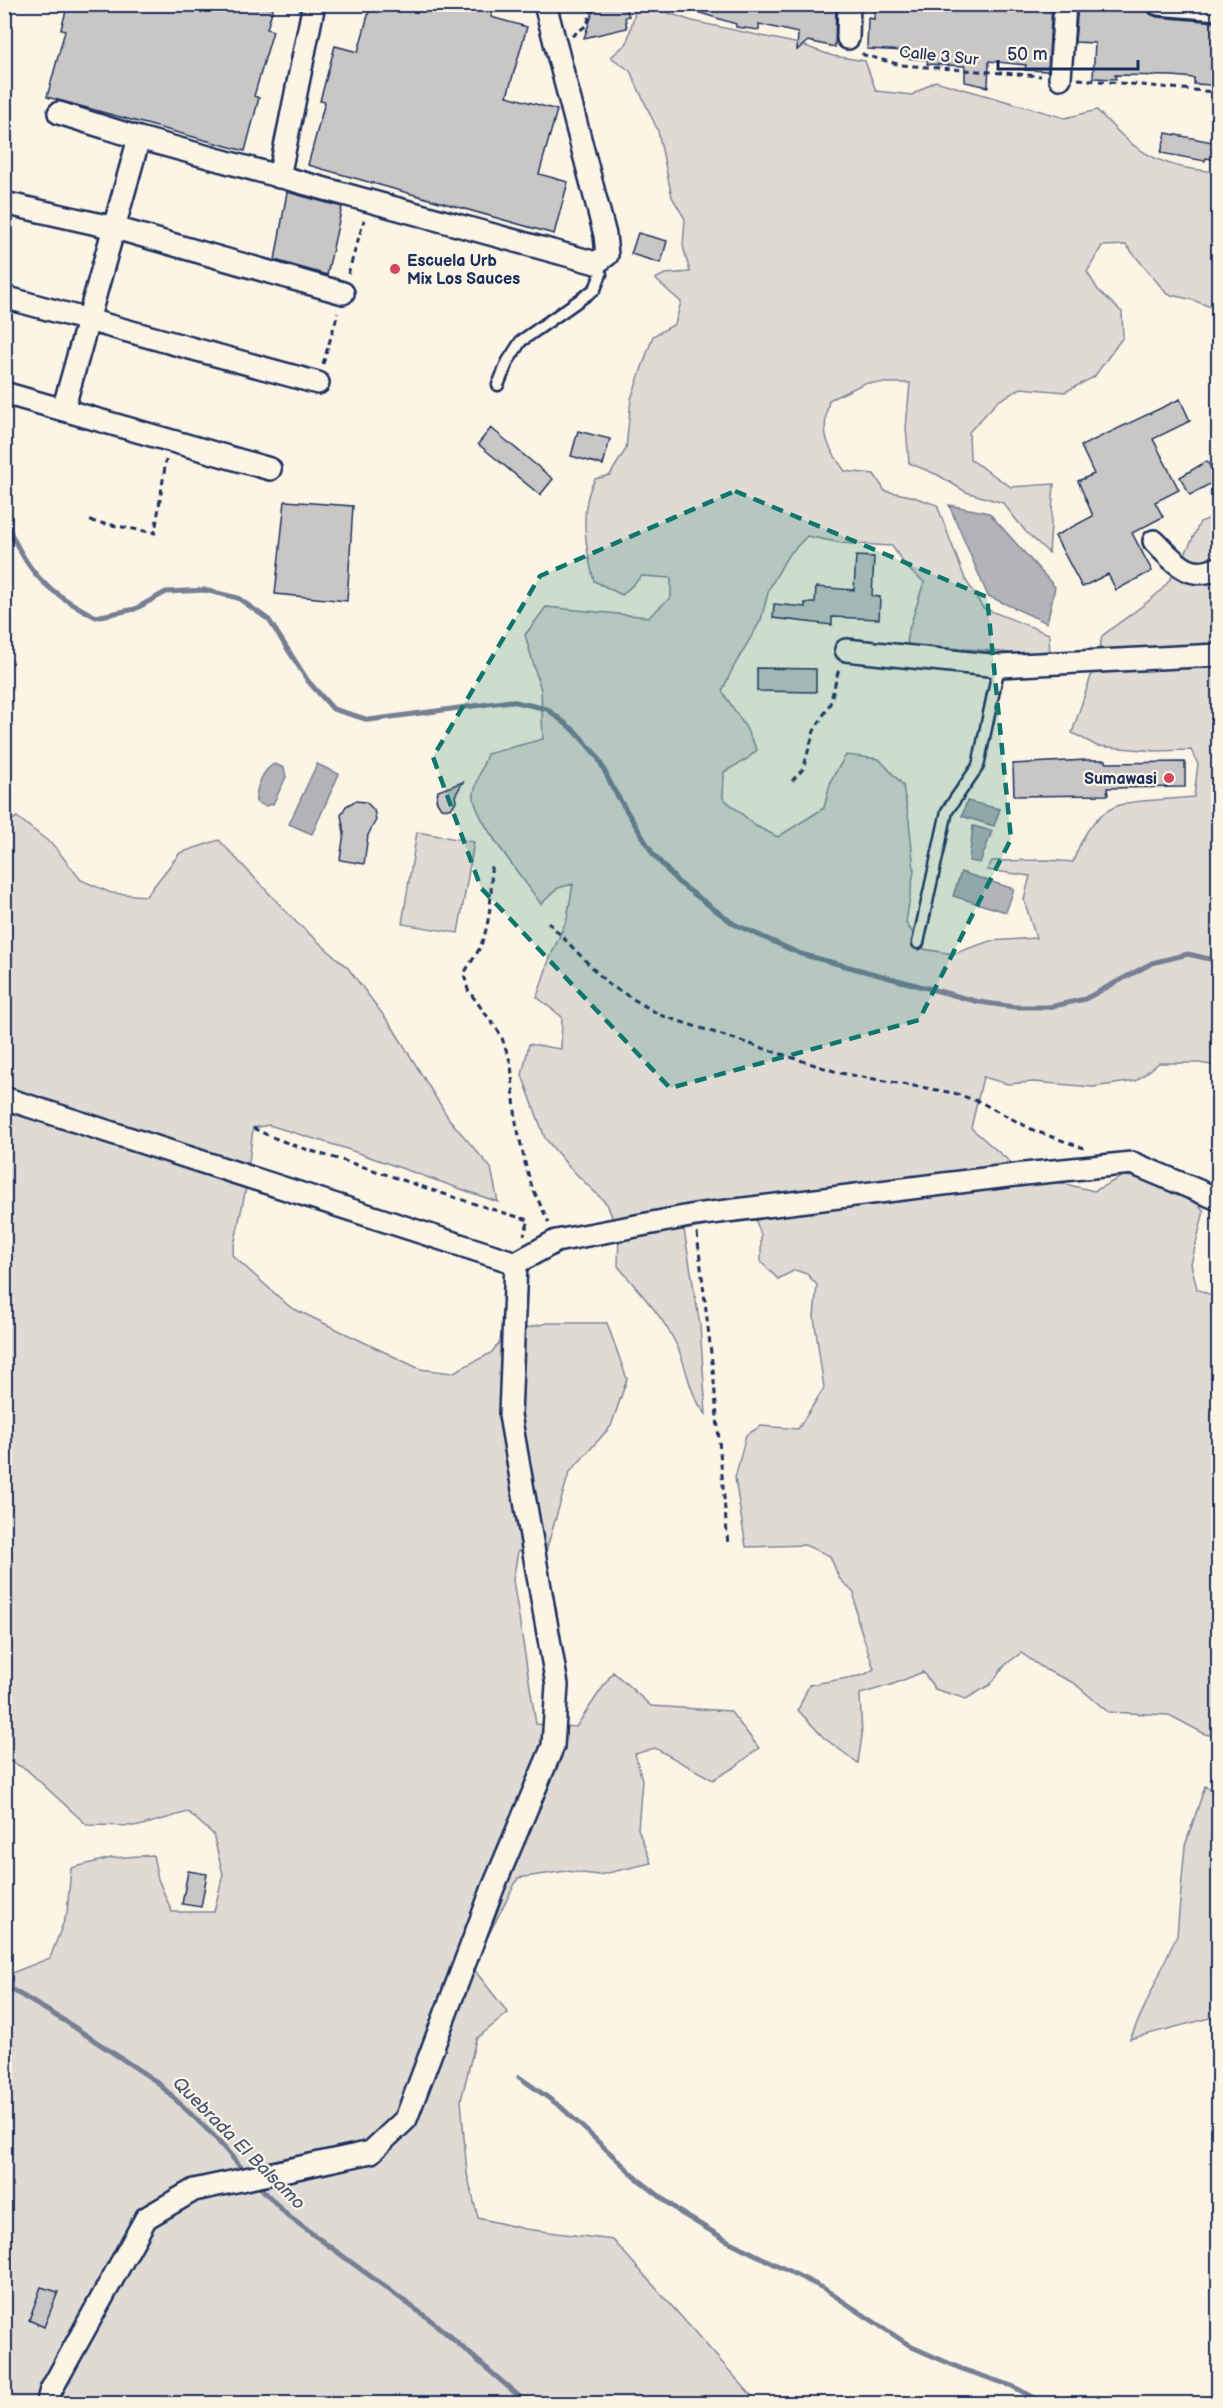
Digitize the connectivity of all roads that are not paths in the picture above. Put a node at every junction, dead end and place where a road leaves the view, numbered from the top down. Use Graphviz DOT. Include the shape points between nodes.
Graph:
graph roads {
  1 [pos="314,4"];
  2 [pos="545,4"];
  3 [pos="849,4"];
  4 [pos="1065,4"];
  5 [pos="1158,4"];
  6 [pos="1218,9"];
  7 [pos="848,38"];
  8 [pos="1060,78"];
  9 [pos="59,113"];
  10 [pos="139,138"];
  11 [pos="279,177"];
  12 [pos="4,203"];
  13 [pos="115,228"];
  14 [pos="596,263"];
  15 [pos="343,293"];
  16 [pos="4,297"];
  17 [pos="88,321"];
  18 [pos="318,383"];
  19 [pos="498,385"];
  20 [pos="4,393"];
  21 [pos="63,410"];
  22 [pos="270,470"];
  23 [pos="1154,542"];
  24 [pos="1218,568"];
  25 [pos="846,651"];
  26 [pos="1218,655"];
  27 [pos="999,666"];
  28 [pos="918,943"];
  29 [pos="4,1098"];
  30 [pos="1218,1199"];
  31 [pos="516,1263"];
  32 [pos="47,2403"];
  1 -- 11 [label="street"];
  2 -- 14 [label="street" via="605,235 607,255"];
  3 -- 7 [label="street"];
  4 -- 8 [label="street"];
  5 -- 6 [label="street"];
  9 -- 10 [label="street"];
  10 -- 11 [label="street"];
  10 -- 13 [label="street"];
  11 -- 14 [label="street"];
  12 -- 13 [label="street"];
  13 -- 15 [label="street"];
  13 -- 17 [label="street"];
  14 -- 19 [label="lane" via="601,274 595,289 521,341"];
  16 -- 17 [label="street"];
  17 -- 18 [label="street"];
  17 -- 21 [label="street"];
  20 -- 21 [label="street"];
  21 -- 22 [label="street"];
  23 -- 24 [label="street" via="1182,569 1208,573"];
  25 -- 27 [label="street"];
  26 -- 27 [label="street"];
  27 -- 28 [label="lane" via="978,766 947,811"];
  29 -- 31 [label="street"];
  30 -- 31 [label="street" via="1132,1163 695,1215 556,1241"];
  31 -- 32 [label="street" via="510,1415 557,1684 553,1746 406,2119 371,2152 194,2190 146,2218"];
}
